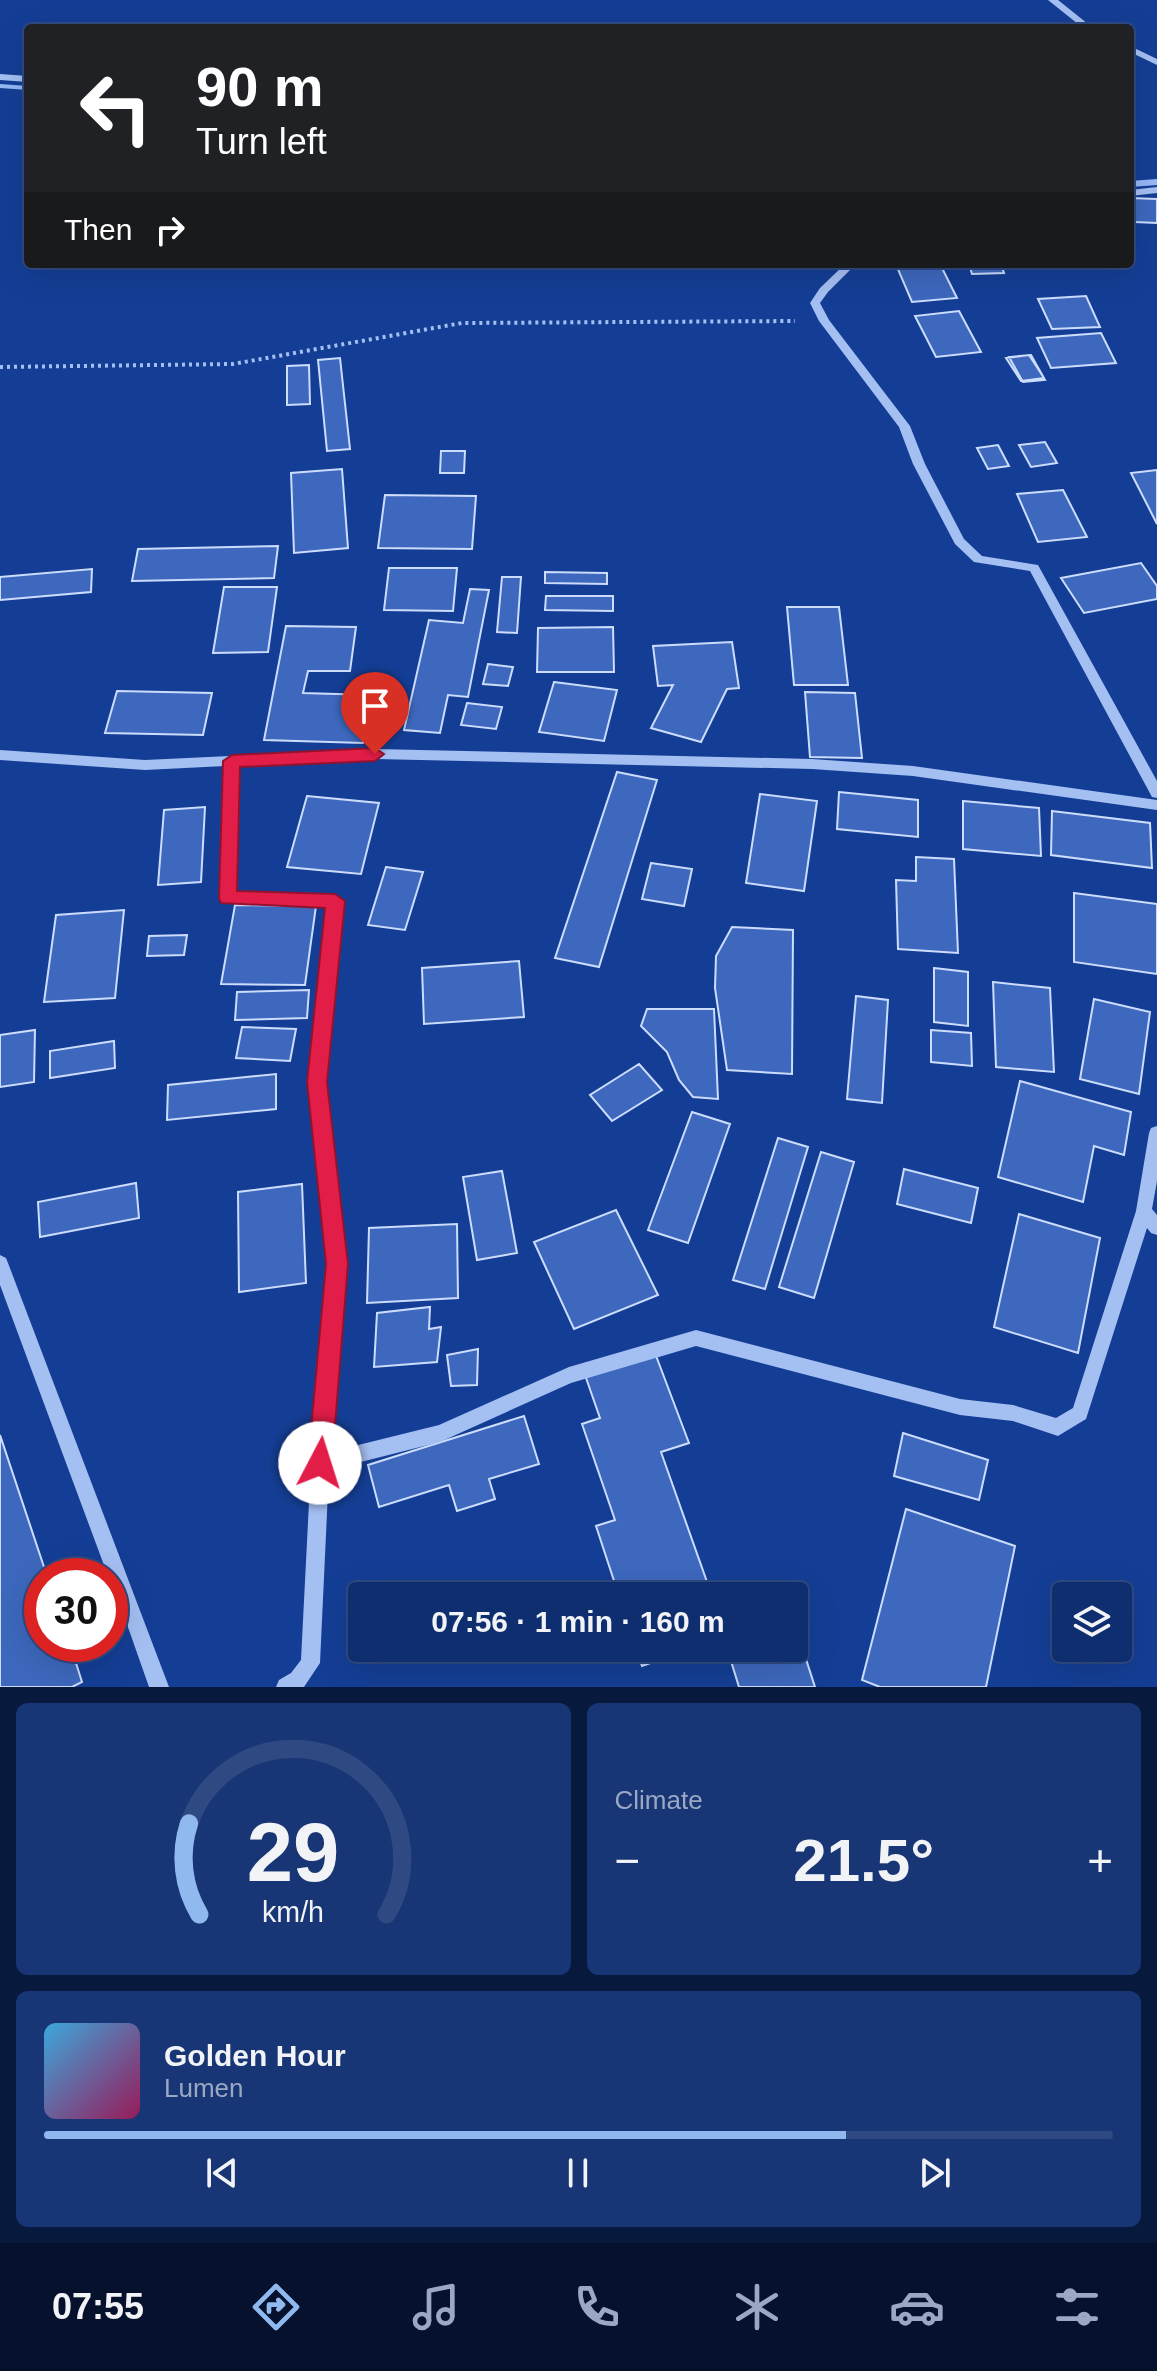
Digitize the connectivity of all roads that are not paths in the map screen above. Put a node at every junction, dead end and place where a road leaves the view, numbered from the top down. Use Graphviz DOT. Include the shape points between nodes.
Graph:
graph roads {
  1 [pos="1052,0"];
  2 [pos="1084,24"];
  3 [pos="1134,51"];
  4 [pos="1157,62"];
  5 [pos="0,77"];
  6 [pos="24,79"];
  7 [pos="1157,190"];
  8 [pos="1134,193"];
  9 [pos="847,268"];
  10 [pos="0,755"];
  11 [pos="232,761"];
  12 [pos="1157,793"];
  13 [pos="1157,805"];
  14 [pos="1157,1133"];
  15 [pos="1144,1211"];
  16 [pos="1157,1228"];
  17 [pos="0,1263"];
  18 [pos="320,1463"];
  19 [pos="159,1687"];
  20 [pos="286,1687"];
  1 -- 2 [label="street"];
  3 -- 4 [label="street"];
  5 -- 6 [label="street"];
  7 -- 8 [label="street"];
  9 -- 12 [label="street" via="815,303 824,321 904,426 959,541 978,559 1034,568"];
  10 -- 11 [label="street" via="145,765"];
  11 -- 13 [label="street" via="375,754 812,764 913,771"];
  11 -- 18 [label="street" via="228,898 335,901 317,1082 337,1264"];
  14 -- 15 [label="street"];
  15 -- 16 [label="street"];
  15 -- 18 [label="street" via="1080,1413 1058,1427 696,1338 569,1375 440,1433"];
  17 -- 19 [label="street"];
  18 -- 20 [label="street" via="310,1663"];
}
